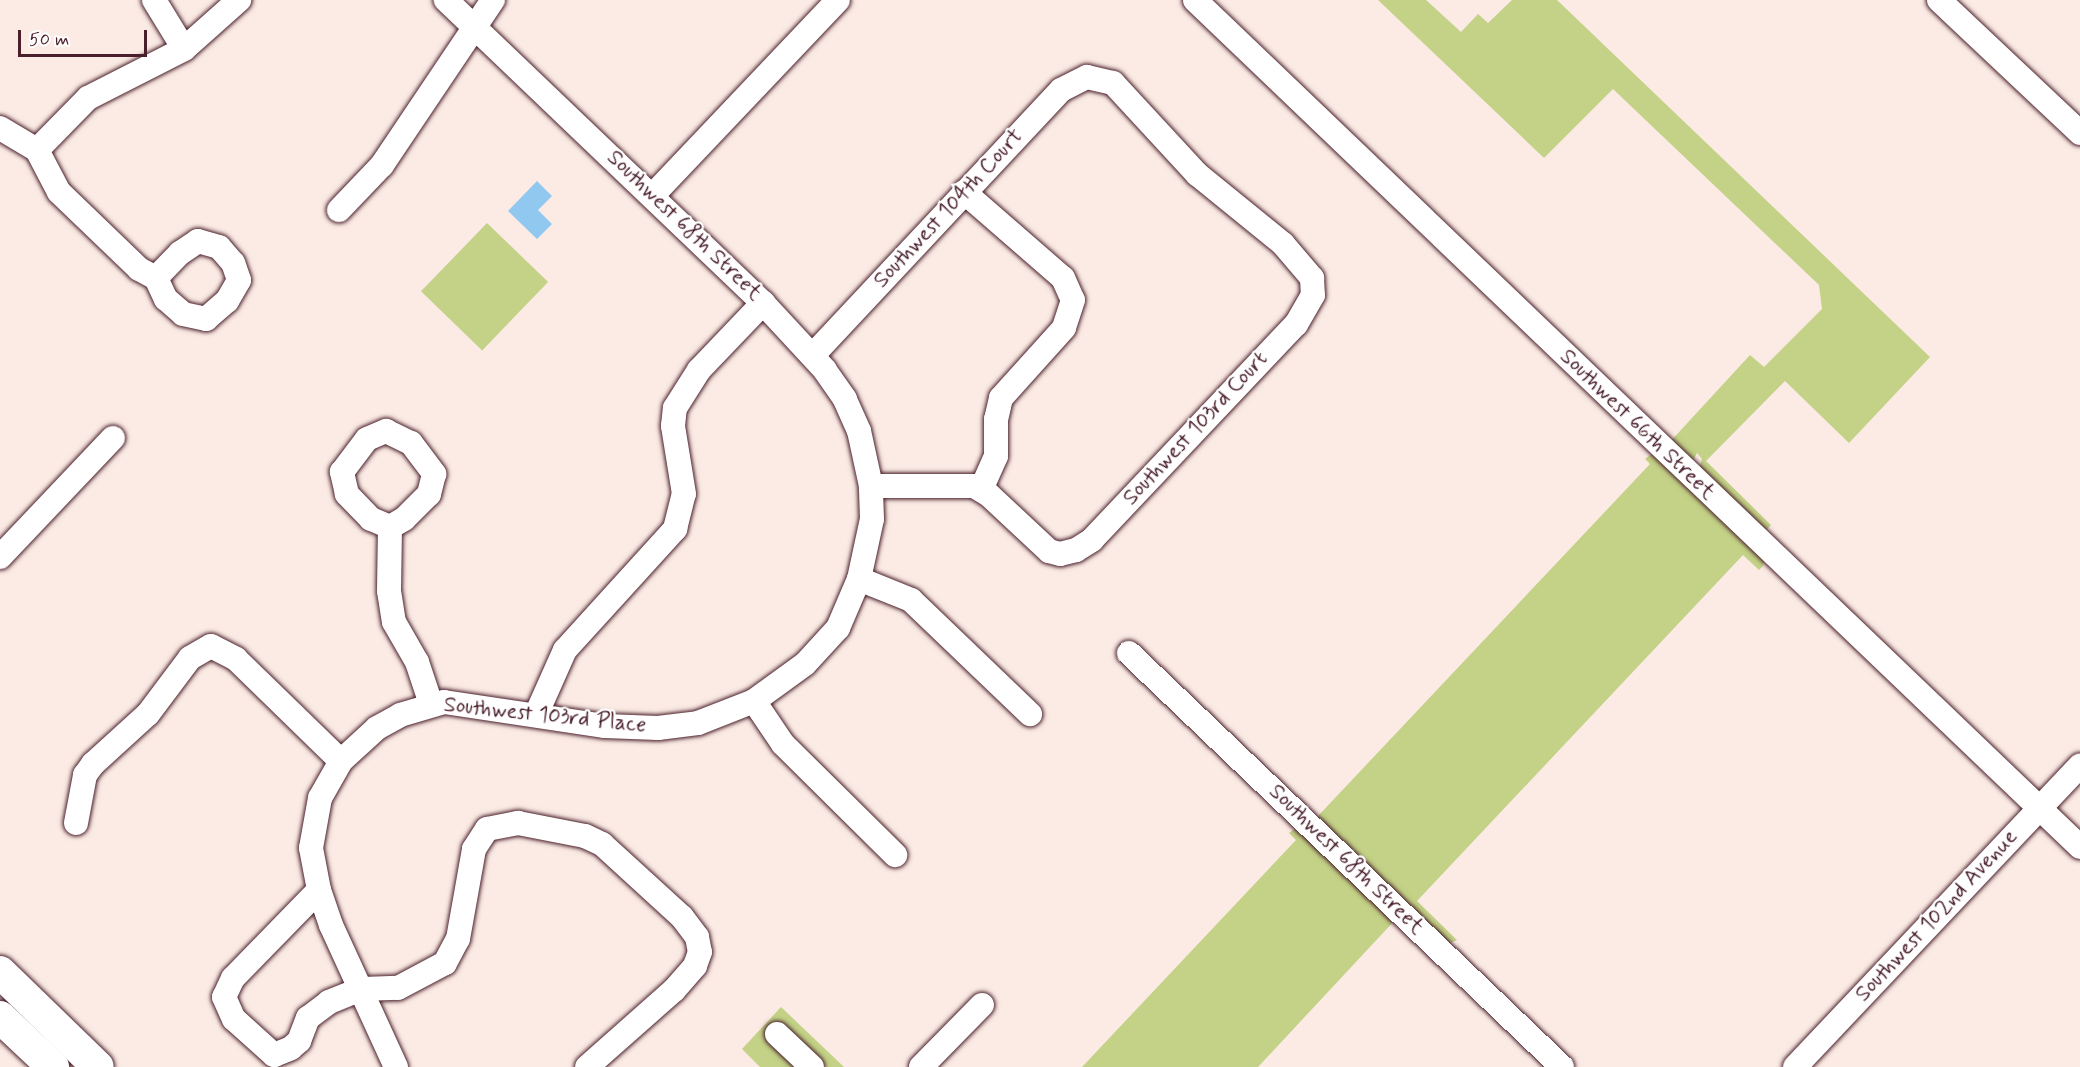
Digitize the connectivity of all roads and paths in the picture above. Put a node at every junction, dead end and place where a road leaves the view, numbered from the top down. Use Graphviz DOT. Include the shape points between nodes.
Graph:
graph roads {
  1 [pos="154,0"];
  2 [pos="239,0"];
  3 [pos="446,0"];
  4 [pos="493,0"];
  5 [pos="838,0"];
  6 [pos="1195,0"];
  7 [pos="1940,0"];
  8 [pos="474,25"];
  9 [pos="184,49"];
  10 [pos="0,128"];
  11 [pos="2080,133"];
  12 [pos="37,150"];
  13 [pos="964,192"];
  14 [pos="652,196"];
  15 [pos="339,210"];
  16 [pos="156,278"];
  17 [pos="1314,286"];
  18 [pos="763,303"];
  19 [pos="813,355"];
  20 [pos="112,438"];
  21 [pos="872,486"];
  22 [pos="981,489"];
  23 [pos="390,527"];
  24 [pos="4,545"];
  25 [pos="860,579"];
  26 [pos="1129,653"];
  27 [pos="754,701"];
  28 [pos="431,704"];
  29 [pos="1030,714"];
  30 [pos="536,715"];
  31 [pos="341,761"];
  32 [pos="2080,766"];
  33 [pos="2040,808"];
  34 [pos="76,823"];
  35 [pos="2080,847"];
  36 [pos="895,855"];
  37 [pos="319,890"];
  38 [pos="0,972"];
  39 [pos="362,989"];
  40 [pos="982,1005"];
  41 [pos="4,1030"];
  42 [pos="777,1034"];
  43 [pos="83,1062"];
  44 [pos="53,1067"];
  45 [pos="396,1067"];
  46 [pos="587,1067"];
  47 [pos="812,1067"];
  48 [pos="921,1067"];
  49 [pos="1562,1067"];
  50 [pos="1795,1067"];
  1 -- 9 [label="street"];
  2 -- 9 [label="street"];
  3 -- 8 [label="street, Southwest 68th Street"];
  4 -- 8 [label="street"];
  5 -- 14 [label="street"];
  6 -- 33 [label="street, Southwest 66th Street"];
  7 -- 11 [label="street"];
  8 -- 14 [label="street, Southwest 68th Street"];
  8 -- 15 [label="street" via="392,151"];
  9 -- 12 [label="street" via="88,98"];
  10 -- 12 [label="street"];
  12 -- 16 [label="street" via="50,180 72,206 139,269"];
  13 -- 17 [label="street, Southwest 104th Court" via="1060,90 1094,76 1118,87 1197,174 1294,254 1309,270"];
  13 -- 19 [label="street, Southwest 104th Court"];
  13 -- 22 [label="street" via="1063,278 1073,300 1064,328 1001,398 996,419 996,456"];
  14 -- 18 [label="street, Southwest 68th Street"];
  17 -- 22 [label="street, Southwest 103rd Court" via="1309,306 1288,333 1092,540 1076,550 1060,554 1039,544"];
  18 -- 19 [label="street, Southwest 68th Street"];
  18 -- 30 [label="street" via="699,370 675,408 673,426 684,494 675,529 565,650"];
  19 -- 21 [label="street, Southwest 68th Street" via="854,415"];
  20 -- 24 [label="street"];
  21 -- 22 [label="street" via="957,483"];
  21 -- 25 [label="street, Southwest 103rd Place" via="870,537"];
  23 -- 28 [label="street" via="389,591 394,622 417,662"];
  25 -- 27 [label="street, Southwest 103rd Place" via="846,613 822,648"];
  25 -- 29 [label="street" via="911,600"];
  26 -- 49 [label="street, Southwest 68th Street"];
  27 -- 30 [label="street, Southwest 103rd Place" via="698,723 658,728 606,726"];
  27 -- 36 [label="street" via="789,751"];
  28 -- 30 [label="street, Southwest 103rd Place" via="466,703"];
  28 -- 31 [label="street, Southwest 103rd Place" via="377,728"];
  31 -- 34 [label="street" via="236,658 211,646 190,658 148,714 93,764 86,775"];
  31 -- 37 [label="street, Southwest 103rd Place" via="320,798 313,822 311,848"];
  32 -- 33 [label="street, Southwest 102nd Avenue"];
  33 -- 35 [label="street, Southwest 66th Street"];
  33 -- 50 [label="street, Southwest 102nd Avenue"];
  37 -- 39 [label="street, Southwest 103rd Place"];
  37 -- 39 [label="street" via="233,978 224,997 226,1007 264,1050 283,1054 299,1041 313,1012"];
  38 -- 43 [label="main road"];
  39 -- 45 [label="street, Southwest 103rd Place"];
  39 -- 46 [label="street" via="398,988 445,963 458,939 474,849 488,829 518,823 585,836 618,855 682,917 697,937 700,952 695,966 674,990"];
  40 -- 48 [label="street"];
  41 -- 44 [label="main road"];
  42 -- 47 [label="street"];
}
